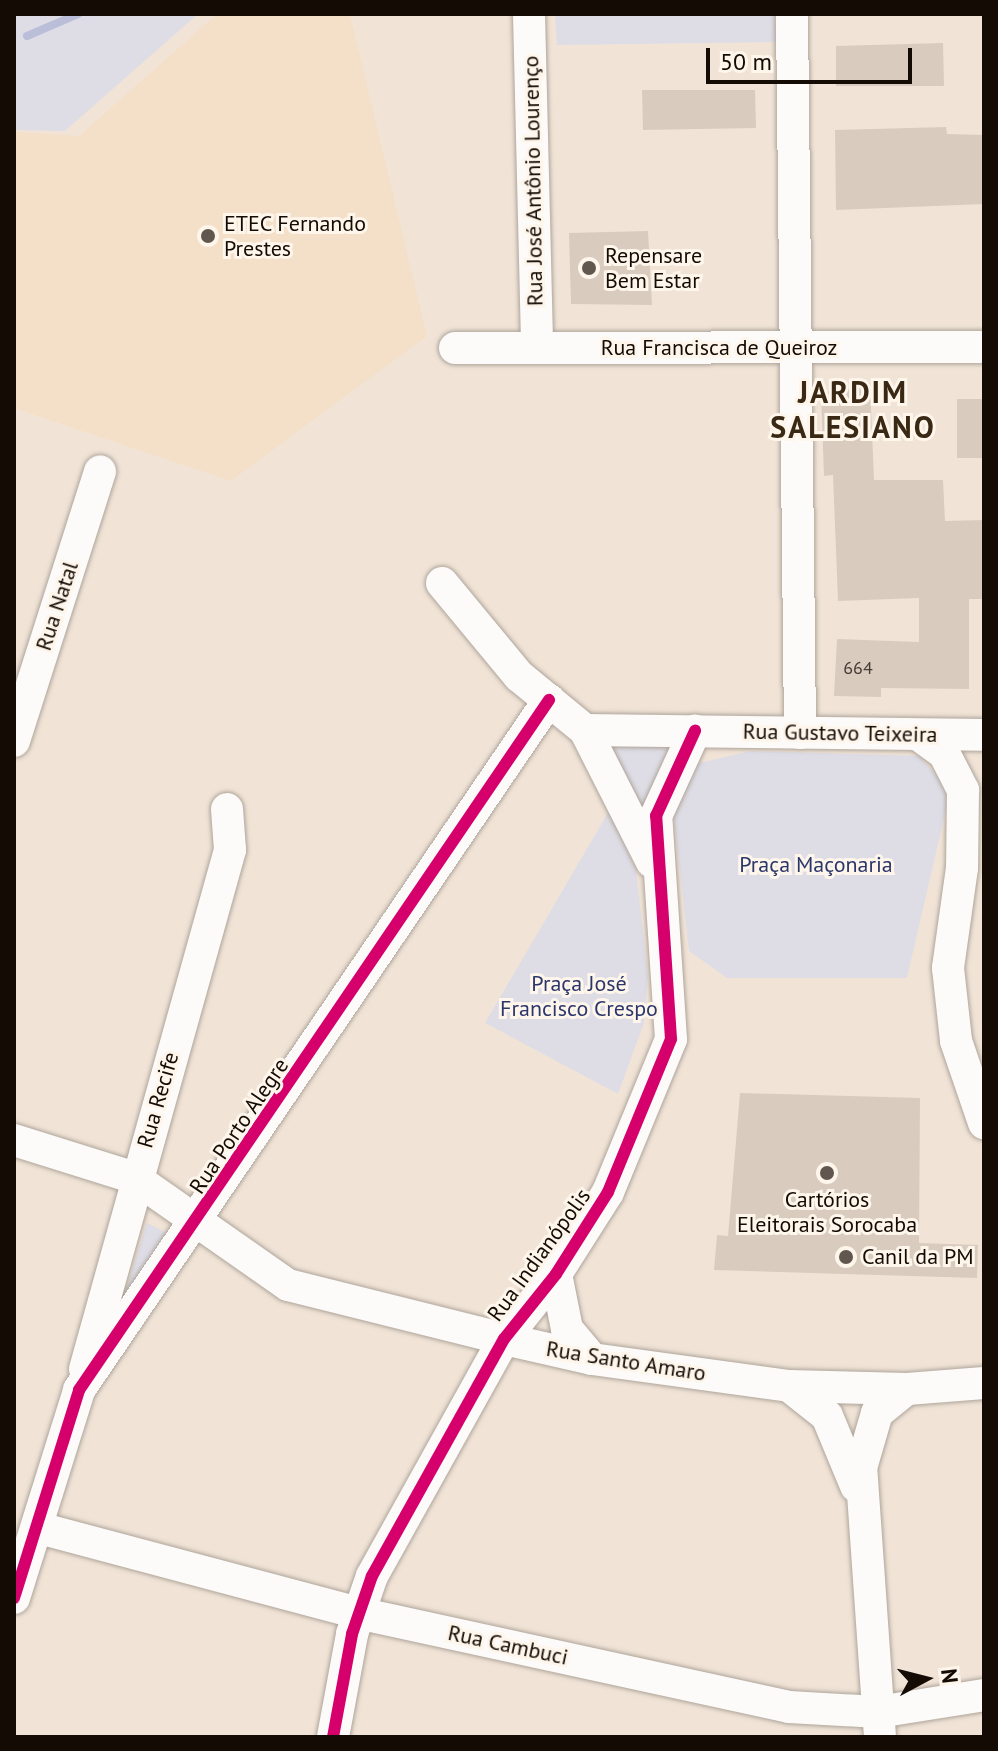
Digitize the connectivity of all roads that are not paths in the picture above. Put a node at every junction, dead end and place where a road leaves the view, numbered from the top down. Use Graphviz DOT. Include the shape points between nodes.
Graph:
graph roads {
  1 [pos="529,14"];
  2 [pos="792,14"];
  3 [pos="984,347"];
  4 [pos="455,348"];
  5 [pos="537,348"];
  6 [pos="796,349"];
  7 [pos="100,471"];
  8 [pos="442,583"];
  9 [pos="549,700"];
  10 [pos="585,730"];
  11 [pos="695,731"];
  12 [pos="800,733"];
  13 [pos="919,735"];
  14 [pos="984,735"];
  15 [pos="14,741"];
  16 [pos="227,809"];
  17 [pos="984,820"];
  18 [pos="962,868"];
  19 [pos="657,872"];
  20 [pos="984,1123"];
  21 [pos="14,1140"];
  22 [pos="135,1178"];
  23 [pos="197,1224"];
  24 [pos="556,1274"];
  25 [pos="504,1339"];
  26 [pos="592,1359"];
  27 [pos="984,1383"];
  28 [pos="789,1386"];
  29 [pos="907,1389"];
  30 [pos="79,1390"];
  31 [pos="860,1500"];
  32 [pos="39,1528"];
  33 [pos="14,1598"];
  34 [pos="358,1613"];
  35 [pos="984,1695"];
  36 [pos="879,1724"];
  37 [pos="333,1737"];
  1 -- 5 [label="street, Rua José Antônio Lourenço"];
  2 -- 6 [label="street"];
  3 -- 6 [label="street, Rua Francisca de Queiroz"];
  4 -- 5 [label="street, Rua Francisca de Queiroz"];
  5 -- 6 [label="street, Rua Francisca de Queiroz"];
  6 -- 12 [label="street"];
  7 -- 15 [label="street, Rua Natal"];
  8 -- 9 [label="street" via="519,676"];
  9 -- 10 [label="street"];
  9 -- 23 [label="street, Rua Porto Alegre"];
  10 -- 11 [label="street, Rua Gustavo Teixeira"];
  10 -- 19 [label="street, Rua Indianópolis"];
  11 -- 12 [label="street, Rua Gustavo Teixeira"];
  11 -- 19 [label="street, Rua Indianópolis" via="656,816"];
  12 -- 13 [label="street, Rua Gustavo Teixeira"];
  13 -- 14 [label="street, Rua Gustavo Teixeira"];
  13 -- 18 [label="street" via="944,753 963,790"];
  16 -- 22 [label="street, Rua Recife" via="230,850"];
  17 -- 18 [label="street"];
  18 -- 20 [label="street" via="948,968 956,1041"];
  19 -- 24 [label="street, Rua Indianópolis" via="671,1039 608,1192"];
  21 -- 22 [label="street, Rua Santo Amaro"];
  22 -- 23 [label="street, Rua Santo Amaro"];
  22 -- 30 [label="street, Rua Recife"];
  23 -- 25 [label="street, Rua Santo Amaro" via="288,1285"];
  23 -- 30 [label="street, Rua Porto Alegre"];
  24 -- 25 [label="street, Rua Indianópolis"];
  24 -- 26 [label="street, Rua Indianópolis" via="567,1329"];
  25 -- 26 [label="street, Rua Santo Amaro"];
  25 -- 34 [label="street, Rua Indianópolis" via="372,1576"];
  26 -- 28 [label="street, Rua Santo Amaro"];
  27 -- 29 [label="street, Rua Santo Amaro"];
  28 -- 29 [label="street, Rua Santo Amaro"];
  28 -- 31 [label="street" via="827,1416"];
  29 -- 31 [label="street" via="877,1413 866,1441"];
  30 -- 32 [label="street, Rua Porto Alegre"];
  31 -- 36 [label="street"];
  32 -- 33 [label="street, Rua Porto Alegre"];
  32 -- 34 [label="street, Rua Cambuci"];
  34 -- 36 [label="street, Rua Cambuci"];
  34 -- 37 [label="street, Rua Indianópolis"];
  35 -- 36 [label="street, Rua Cambuci"];
}
